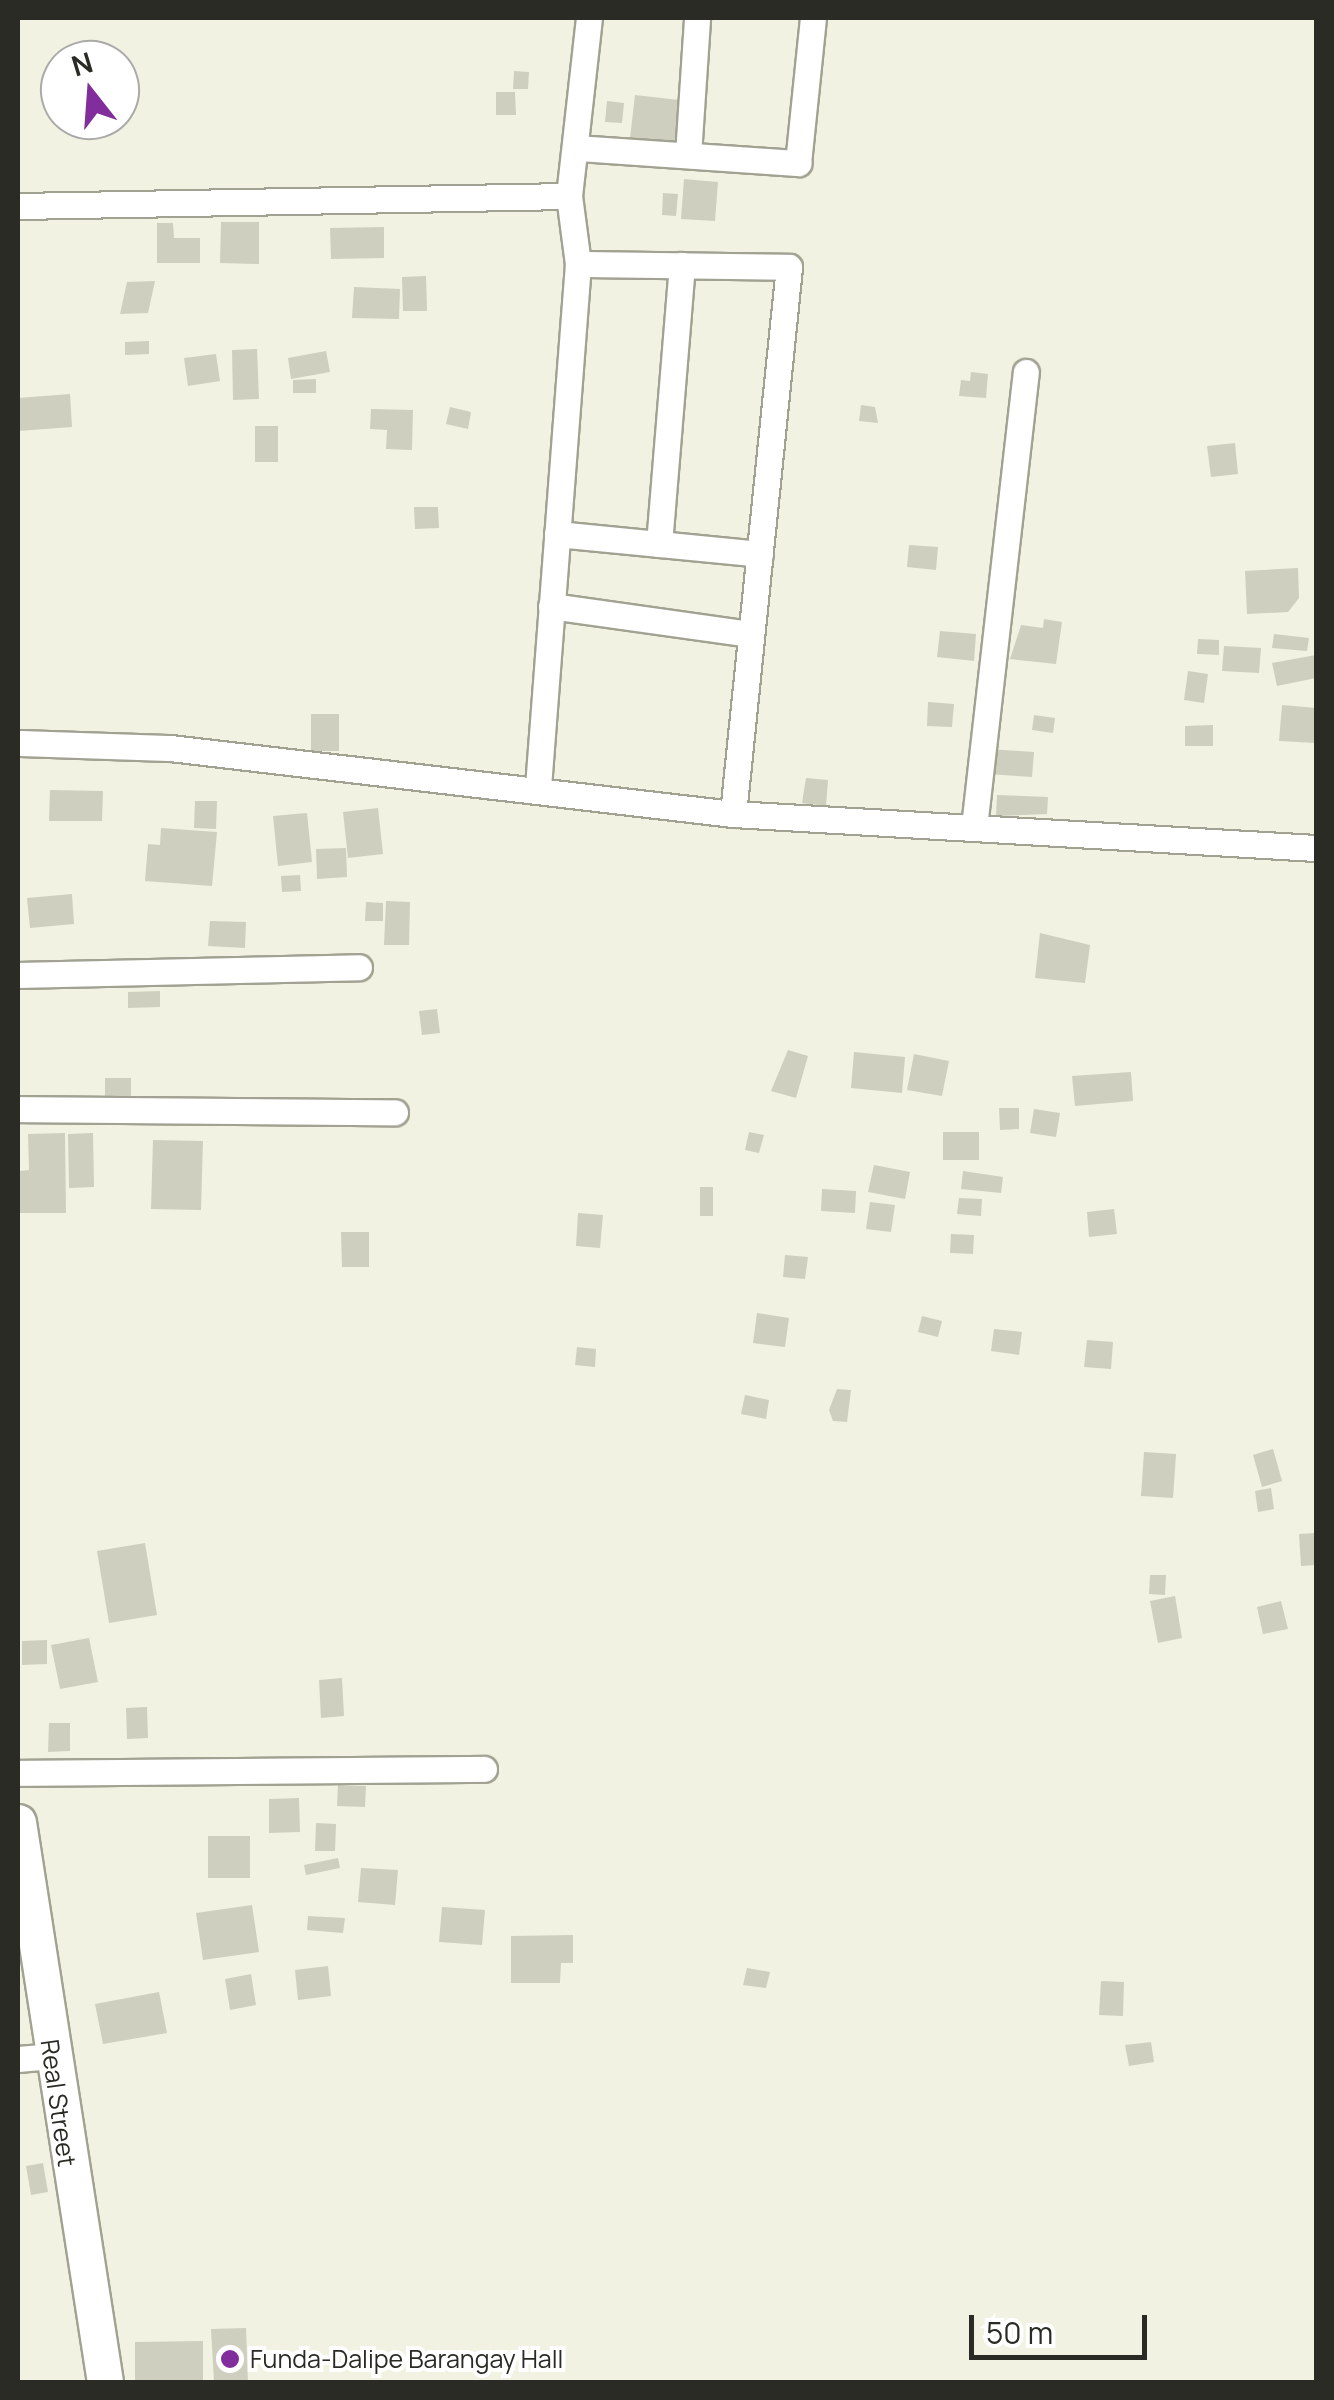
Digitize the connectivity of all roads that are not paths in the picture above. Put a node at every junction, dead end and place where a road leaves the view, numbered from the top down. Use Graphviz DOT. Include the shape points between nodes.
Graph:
graph roads {
  1 [pos="589,18"];
  2 [pos="697,18"];
  3 [pos="813,18"];
  4 [pos="577,148"];
  5 [pos="688,156"];
  6 [pos="569,196"];
  7 [pos="18,206"];
  8 [pos="578,264"];
  9 [pos="682,266"];
  10 [pos="1026,372"];
  11 [pos="557,534"];
  12 [pos="659,544"];
  13 [pos="760,554"];
  14 [pos="551,606"];
  15 [pos="752,634"];
  16 [pos="18,743"];
  17 [pos="538,787"];
  18 [pos="734,814"];
  19 [pos="974,827"];
  20 [pos="1316,848"];
  21 [pos="358,967"];
  22 [pos="18,975"];
  23 [pos="18,1109"];
  24 [pos="395,1112"];
  25 [pos="484,1769"];
  26 [pos="18,1772"];
  27 [pos="18,1822"];
  28 [pos="34,2057"];
  29 [pos="105,2382"];
  1 -- 4 [label="street"];
  2 -- 5 [label="street"];
  3 -- 5 [label="street" via="798,163"];
  4 -- 5 [label="street"];
  4 -- 6 [label="street"];
  6 -- 7 [label="street"];
  6 -- 8 [label="street"];
  8 -- 9 [label="street"];
  8 -- 11 [label="street"];
  9 -- 12 [label="street"];
  9 -- 13 [label="street" via="789,266"];
  10 -- 19 [label="street"];
  11 -- 12 [label="street"];
  11 -- 14 [label="street"];
  12 -- 13 [label="street"];
  13 -- 15 [label="street"];
  14 -- 15 [label="street"];
  14 -- 17 [label="street"];
  15 -- 18 [label="street"];
  16 -- 17 [label="street" via="170,748"];
  17 -- 18 [label="street"];
  18 -- 19 [label="street"];
  19 -- 20 [label="street"];
  21 -- 22 [label="street"];
  23 -- 24 [label="street"];
  25 -- 26 [label="street"];
  27 -- 28 [label="main road, Real Street"];
  28 -- 29 [label="main road, Real Street"];
}
